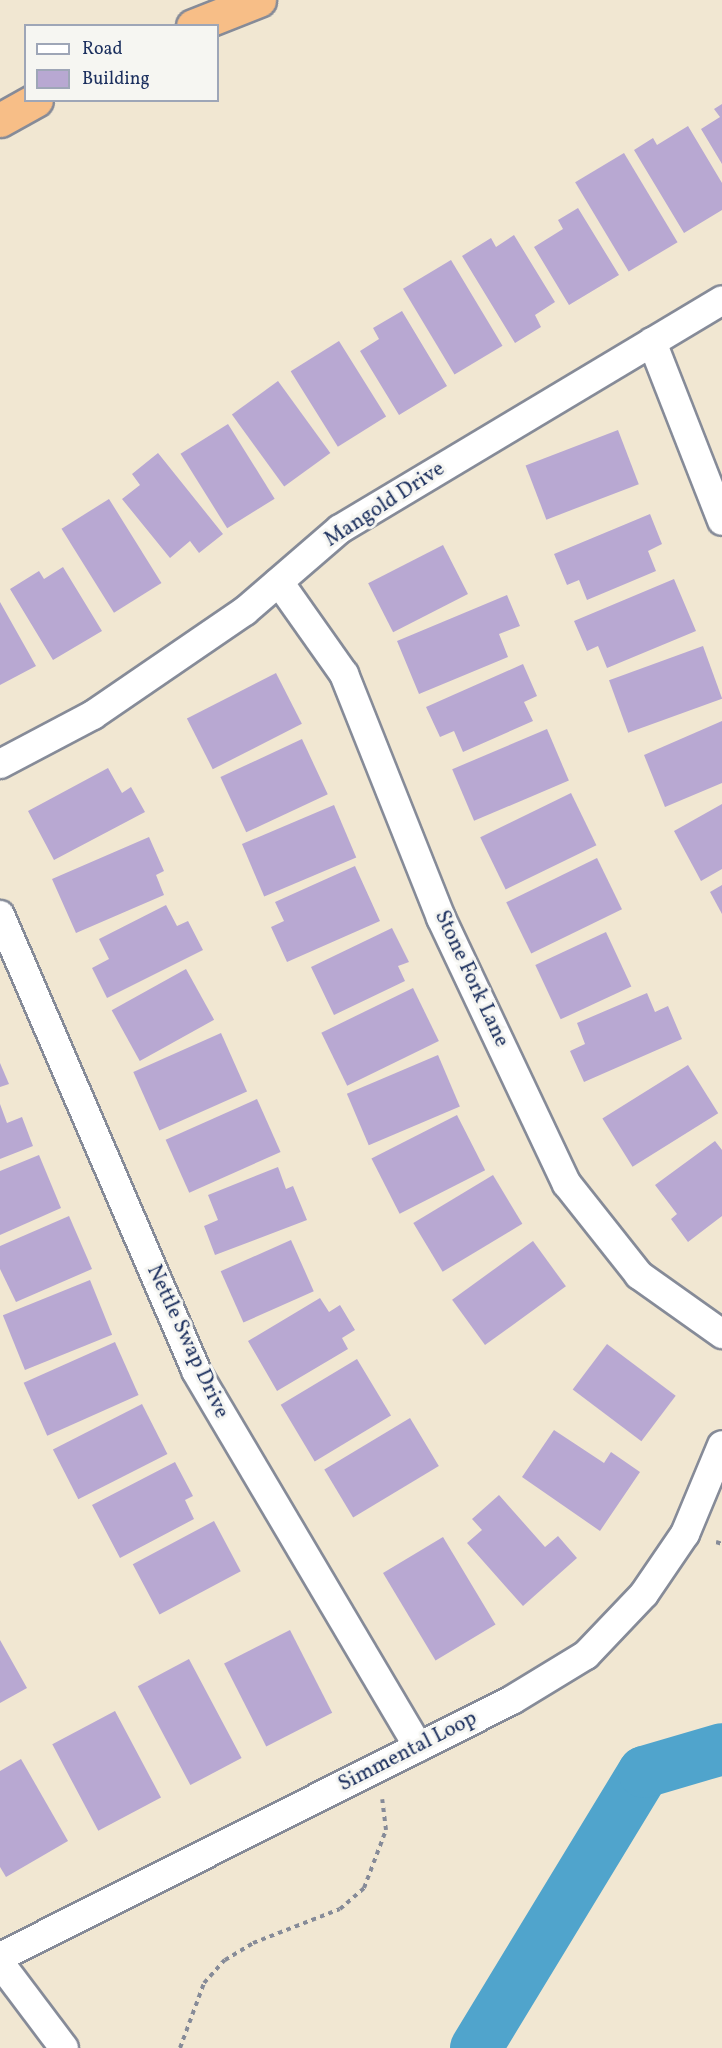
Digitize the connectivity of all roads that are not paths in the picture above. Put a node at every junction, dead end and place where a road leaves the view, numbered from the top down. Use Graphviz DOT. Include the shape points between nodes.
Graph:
graph roads {
  1 [pos="259,0"];
  2 [pos="198,24"];
  3 [pos="32,102"];
  4 [pos="0,120"];
  5 [pos="722,300"];
  6 [pos="652,342"];
  7 [pos="722,521"];
  8 [pos="279,582"];
  9 [pos="0,764"];
  10 [pos="0,915"];
  11 [pos="722,1334"];
  12 [pos="722,1445"];
  13 [pos="418,1747"];
  14 [pos="0,1957"];
  15 [pos="0,1963"];
  16 [pos="64,2048"];
  1 -- 2 [label="highway"];
  3 -- 4 [label="highway"];
  5 -- 6 [label="street, Mangold Drive"];
  6 -- 7 [label="street"];
  6 -- 8 [label="street, Mangold Drive" via="340,529"];
  8 -- 9 [label="street, Mangold Drive" via="93,715"];
  8 -- 11 [label="street, Stone Fork Lane" via="344,674 441,918 567,1184 639,1275"];
  10 -- 13 [label="street, Nettle Swap Drive" via="196,1371"];
  12 -- 13 [label="street, Simmental Loop" via="685,1534 644,1594 586,1655"];
  13 -- 14 [label="street, Simmental Loop"];
  15 -- 16 [label="street"];
}
